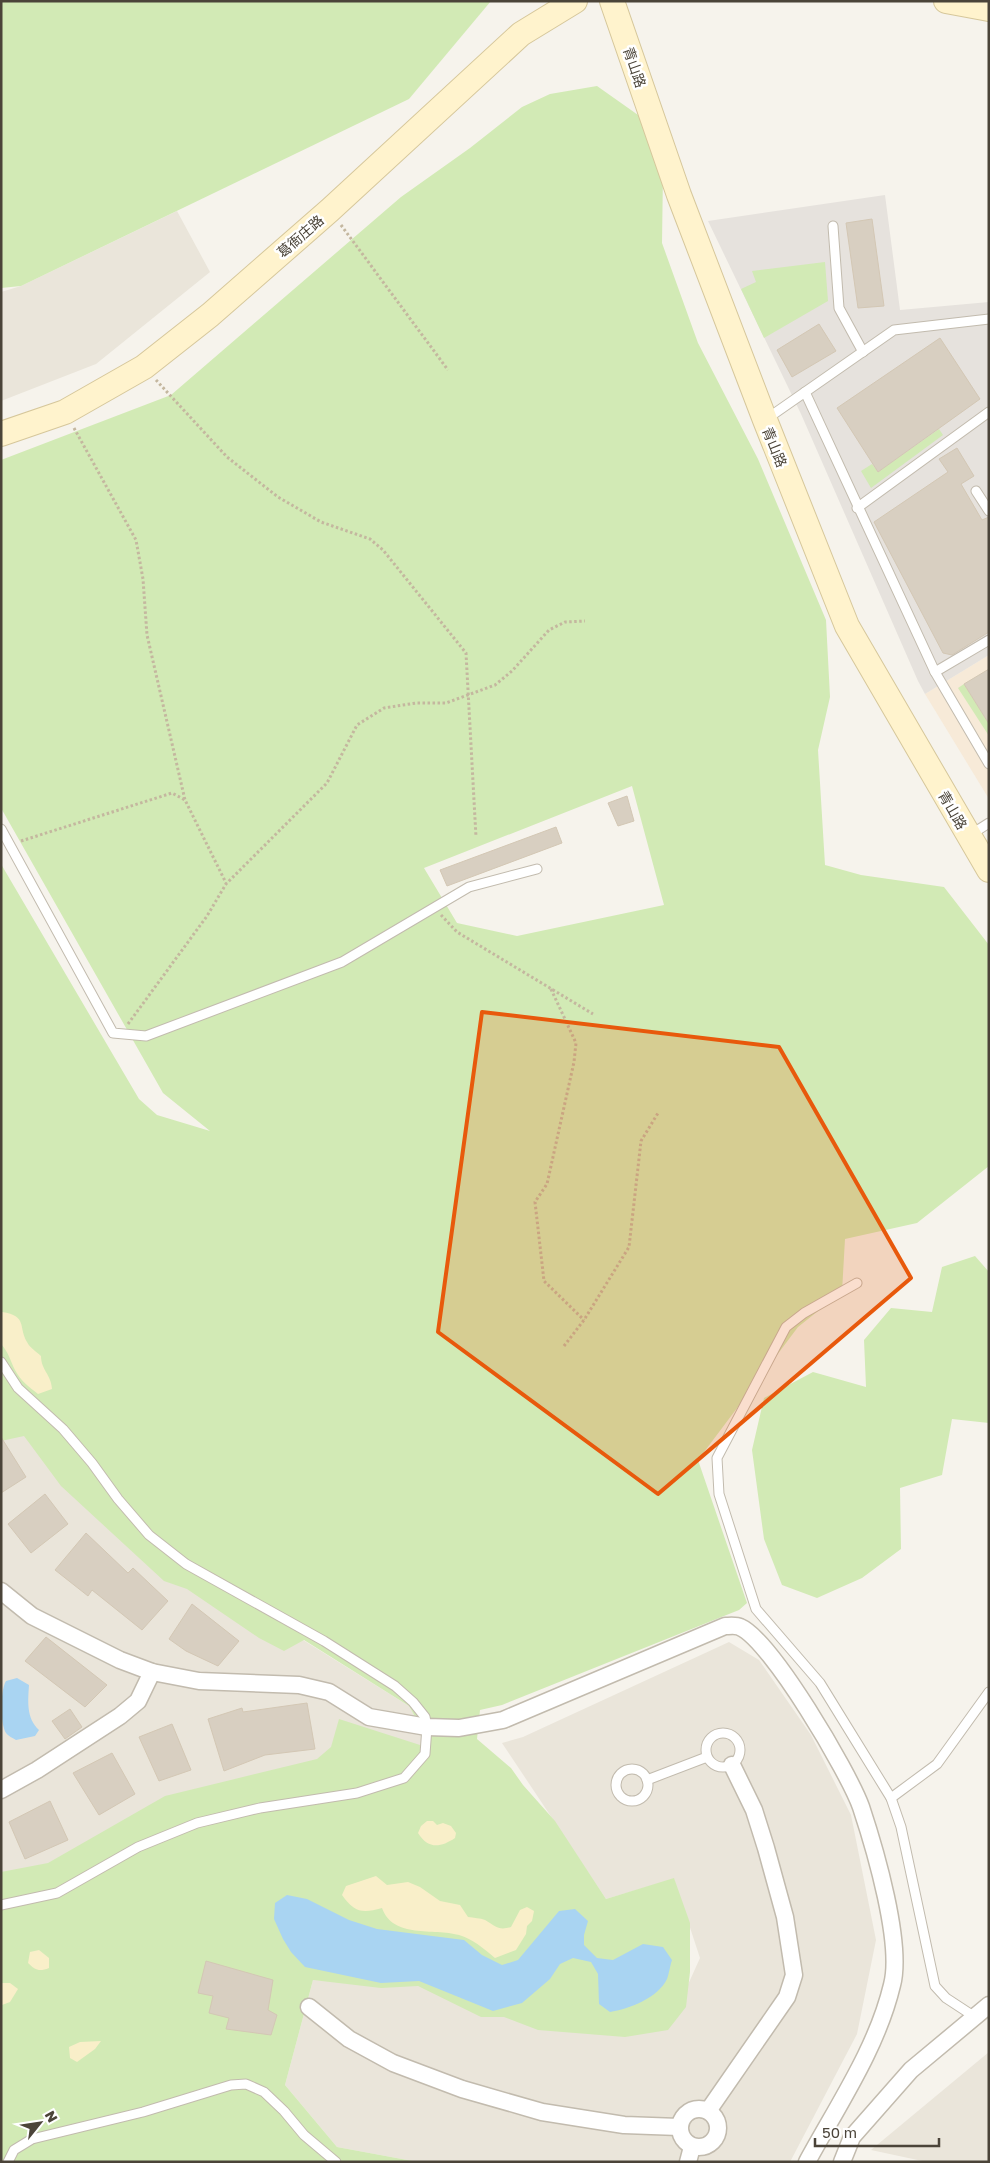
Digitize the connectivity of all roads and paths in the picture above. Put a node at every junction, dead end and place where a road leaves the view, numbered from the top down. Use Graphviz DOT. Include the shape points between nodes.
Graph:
graph roads {
  1 [pos="575,1"];
  2 [pos="612,1"];
  3 [pos="946,1"];
  4 [pos="989,9"];
  5 [pos="330,210"];
  6 [pos="833,226"];
  7 [pos="989,319"];
  8 [pos="863,352"];
  9 [pos="144,367"];
  10 [pos="448,370"];
  11 [pos="805,392"];
  12 [pos="65,412"];
  13 [pos="989,412"];
  14 [pos="765,420"];
  15 [pos="1,434"];
  16 [pos="976,491"];
  17 [pos="857,508"];
  18 [pos="989,511"];
  19 [pos="584,621"];
  20 [pos="989,640"];
  21 [pos="935,672"];
  22 [pos="468,696"];
  23 [pos="989,764"];
  24 [pos="185,800"];
  25 [pos="989,823"];
  26 [pos="1,829"];
  27 [pos="968,836"];
  28 [pos="476,837"];
  29 [pos="10,845"];
  30 [pos="537,869"];
  31 [pos="989,870"];
  32 [pos="226,884"];
  33 [pos="433,908"];
  34 [pos="551,989"];
  35 [pos="593,1014"];
  36 [pos="121,1034"];
  37 [pos="658,1113"];
  38 [pos="857,1283"];
  39 [pos="584,1320"];
  40 [pos="564,1346"];
  41 [pos="1,1362"];
  42 [pos="1,1591"];
  43 [pos="152,1672"];
  44 [pos="989,1692"];
  45 [pos="427,1727"];
  46 [pos="707,1757"];
  47 [pos="732,1765"];
  48 [pos="647,1780"];
  49 [pos="1,1790"];
  50 [pos="891,1798"];
  51 [pos="1,1905"];
  52 [pos="989,2005"];
  53 [pos="309,2006"];
  54 [pos="975,2017"];
  55 [pos="708,2111"];
  56 [pos="680,2127"];
  57 [pos="690,2154"];
  58 [pos="8,2162"];
  59 [pos="336,2162"];
  60 [pos="807,2162"];
  61 [pos="842,2162"];
  1 -- 5 [label="street, 葛衙庄路" via="521,34"];
  2 -- 14 [label="street, 青山路" via="679,196"];
  3 -- 4 [label="street"];
  5 -- 9 [label="street, 葛衙庄路" via="210,315"];
  5 -- 10 [label="path"];
  6 -- 8 [label="lane" via="839,308"];
  7 -- 8 [label="lane" via="894,330"];
  8 -- 11 [label="lane"];
  9 -- 12 [label="street, 葛衙庄路"];
  9 -- 22 [label="path" via="228,457 278,497 322,522 370,539 383,550 466,653"];
  11 -- 14 [label="lane"];
  11 -- 17 [label="lane"];
  12 -- 15 [label="street, 葛衙庄路"];
  12 -- 24 [label="path" via="136,540 146,635"];
  13 -- 17 [label="lane"];
  14 -- 27 [label="street, 青山路" via="847,626"];
  16 -- 18 [label="lane"];
  17 -- 21 [label="lane"];
  19 -- 22 [label="path" via="565,622 549,630 495,685"];
  20 -- 21 [label="lane"];
  21 -- 23 [label="lane"];
  22 -- 28 [label="path"];
  22 -- 32 [label="path" via="446,703 384,708 357,726 327,782"];
  24 -- 29 [label="path" via="172,792"];
  24 -- 32 [label="path"];
  25 -- 27 [label="lane"];
  26 -- 29 [label="lane"];
  27 -- 31 [label="street, 青山路"];
  29 -- 36 [label="lane" via="113,1033"];
  30 -- 33 [label="lane" via="469,887"];
  32 -- 36 [label="path" via="207,916"];
  33 -- 34 [label="path" via="457,932"];
  33 -- 36 [label="lane" via="342,962 146,1036"];
  34 -- 35 [label="path"];
  34 -- 39 [label="path" via="576,1043 547,1184 535,1202 544,1281"];
  37 -- 39 [label="path" via="641,1141 629,1247"];
  38 -- 50 [label="lane" via="804,1312 786,1327 717,1458 718,1485 756,1609 820,1683"];
  39 -- 40 [label="path"];
  41 -- 45 [label="lane" via="18,1388 63,1429 149,1534 186,1564 324,1641 395,1686 425,1717"];
  42 -- 43 [label="street" via="32,1616 120,1660"];
  43 -- 45 [label="street" via="199,1681 299,1685 330,1692 369,1717"];
  43 -- 49 [label="street" via="138,1701 120,1716"];
  44 -- 50 [label="lane" via="937,1764"];
  45 -- 51 [label="lane" via="425,1754 404,1778 357,1792 260,1808 196,1823 138,1847 57,1893"];
  45 -- 60 [label="street" via="460,1728 504,1720 725,1626 739,1626 765,1647 814,1718 860,1806 884,1890 894,1947 893,1984 871,2045"];
  46 -- 47 [label="lane" via="720,1767"];
  46 -- 47 [label="lane" via="706,1746 712,1736 728,1733 740,1745 739,1756"];
  46 -- 48 [label="lane"];
  47 -- 55 [label="street" via="754,1810 766,1848 785,1917 794,1975 787,1997"];
  50 -- 54 [label="lane" via="901,1827 935,1986 946,1998"];
  52 -- 54 [label="street"];
  53 -- 56 [label="street" via="349,2040 393,2063 462,2088 542,2112 624,2125"];
  54 -- 61 [label="street" via="911,2070 852,2137"];
  55 -- 56 [label="street" via="689,2111"];
  55 -- 57 [label="street" via="717,2120 718,2134 711,2144"];
  56 -- 57 [label="street"];
  58 -- 59 [label="lane" via="14,2150 32,2139 143,2112 231,2085 246,2084 264,2092 284,2110 304,2136"];
}
